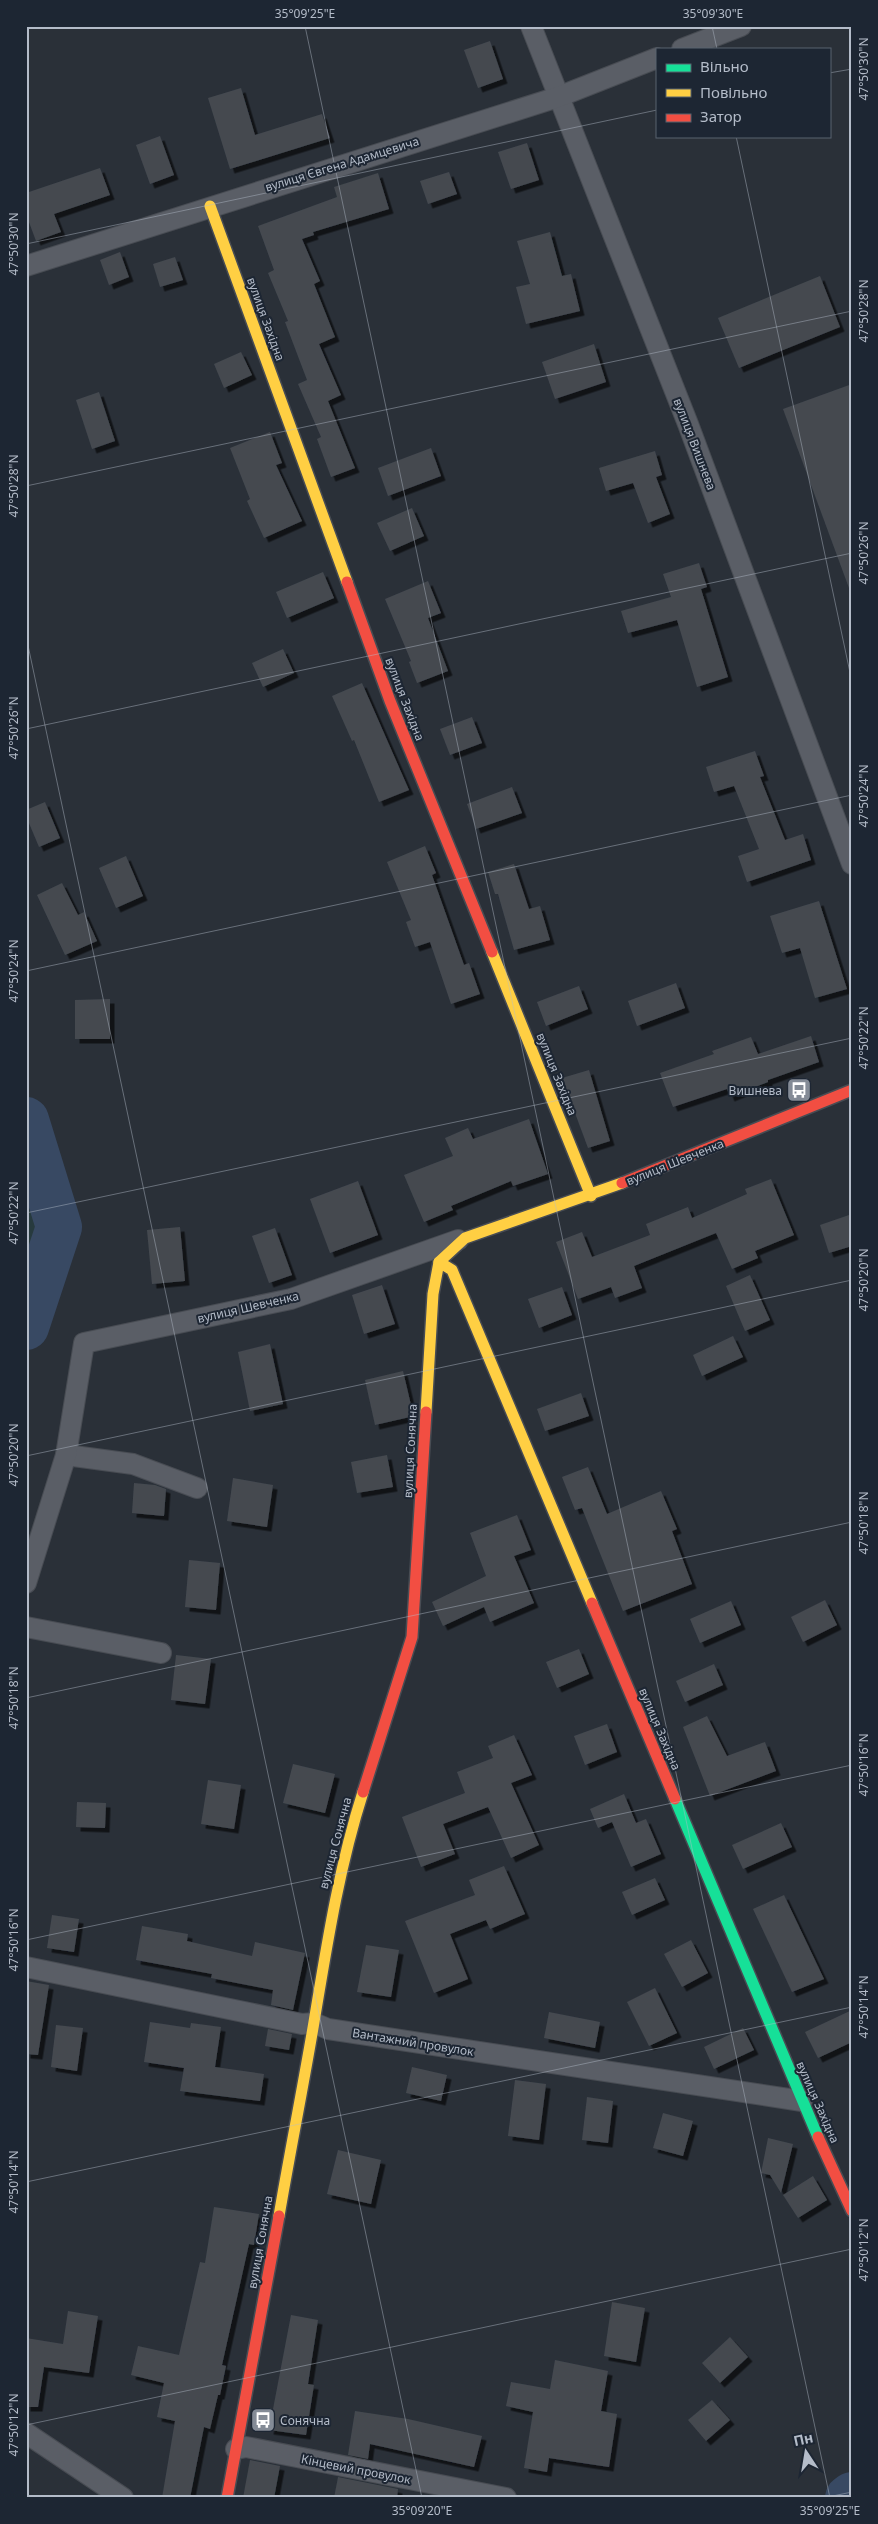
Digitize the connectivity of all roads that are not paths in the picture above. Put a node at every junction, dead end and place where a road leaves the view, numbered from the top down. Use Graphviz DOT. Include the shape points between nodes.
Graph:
graph roads {
  1 [pos="531,26"];
  2 [pos="741,26"];
  3 [pos="685,48"];
  4 [pos="656,58"];
  5 [pos="558,97"];
  6 [pos="210,206"];
  7 [pos="26,266"];
  8 [pos="852,864"];
  9 [pos="852,1090"];
  10 [pos="592,1196"];
  11 [pos="465,1238"];
  12 [pos="439,1262"];
  13 [pos="66,1455"];
  14 [pos="197,1488"];
  15 [pos="26,1583"];
  16 [pos="26,1627"];
  17 [pos="161,1653"];
  18 [pos="26,1967"];
  19 [pos="314,2023"];
  20 [pos="802,2101"];
  21 [pos="852,2211"];
  22 [pos="26,2433"];
  23 [pos="236,2448"];
  24 [pos="123,2498"];
  25 [pos="227,2498"];
  26 [pos="506,2498"];
  1 -- 5 [label="street, вулиця Вишнева"];
  2 -- 3 [label="street"];
  4 -- 5 [label="street, вулиця Євгена Адамцевича"];
  5 -- 6 [label="street, вулиця Євгена Адамцевича"];
  5 -- 8 [label="street, вулиця Вишнева" via="688,424"];
  6 -- 7 [label="street, вулиця Євгена Адамцевича"];
  6 -- 10 [label="street, вулиця Західна" via="390,701"];
  9 -- 10 [label="street, вулиця Шевченка"];
  10 -- 11 [label="street, вулиця Шевченка"];
  11 -- 12 [label="street"];
  11 -- 13 [label="street, вулиця Шевченка" via="291,1299 84,1343"];
  12 -- 19 [label="street, вулиця Сонячна" via="433,1294 412,1637 351,1830 329,1925"];
  12 -- 20 [label="street, вулиця Західна" via="452,1270"];
  13 -- 14 [label="street" via="132,1464"];
  13 -- 15 [label="street"];
  16 -- 17 [label="street"];
  18 -- 19 [label="street, Вантажний провулок" via="302,2024"];
  19 -- 20 [label="street, Вантажний провулок" via="328,2029"];
  19 -- 23 [label="street, вулиця Сонячна"];
  20 -- 21 [label="street, вулиця Західна"];
  22 -- 24 [label="street"];
  23 -- 25 [label="street, вулиця Сонячна"];
  23 -- 26 [label="street, Кінцевий провулок" via="246,2447"];
}
